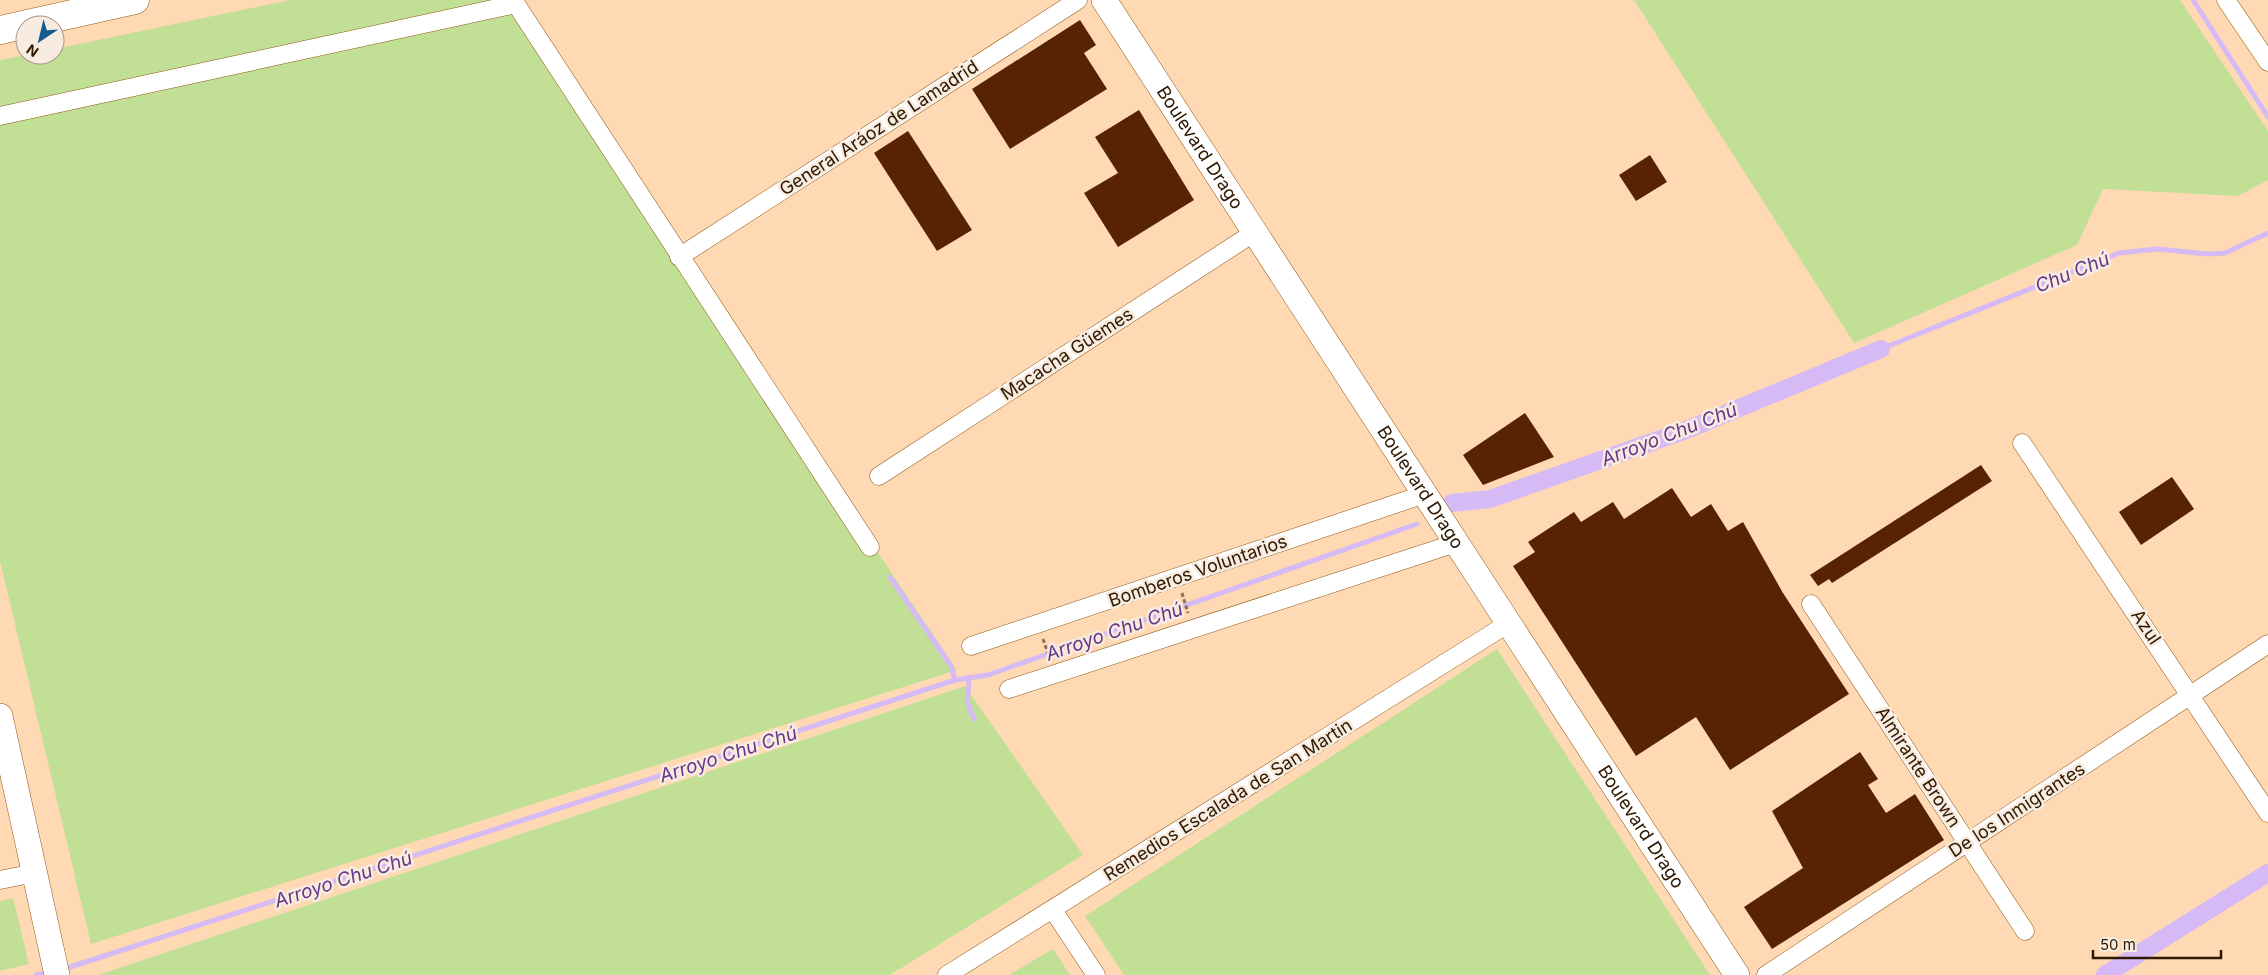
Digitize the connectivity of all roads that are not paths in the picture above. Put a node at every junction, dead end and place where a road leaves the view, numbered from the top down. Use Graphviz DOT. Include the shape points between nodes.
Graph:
graph roads {
  1 [pos="135,0"];
  2 [pos="1078,0"];
  3 [pos="1104,0"];
  4 [pos="2226,0"];
  5 [pos="0,30"];
  6 [pos="2268,62"];
  7 [pos="0,116"];
  8 [pos="1256,232"];
  9 [pos="679,257"];
  10 [pos="2022,443"];
  11 [pos="879,476"];
  12 [pos="1427,497"];
  13 [pos="1452,536"];
  14 [pos="870,548"];
  15 [pos="1810,604"];
  16 [pos="1509,623"];
  17 [pos="2268,644"];
  18 [pos="971,646"];
  19 [pos="1009,690"];
  20 [pos="2191,695"];
  21 [pos="0,716"];
  22 [pos="2268,812"];
  23 [pos="1967,843"];
  24 [pos="35,873"];
  25 [pos="0,880"];
  26 [pos="1053,910"];
  27 [pos="2025,931"];
  28 [pos="56,967"];
  29 [pos="947,975"];
  30 [pos="1096,975"];
  31 [pos="1737,975"];
  32 [pos="1766,975"];
  1 -- 5 [label="highway"];
  2 -- 9 [label="street, General Aráoz de Lamadrid"];
  3 -- 8 [label="main road, Boulevard Drago"];
  4 -- 6 [label="street"];
  7 -- 9 [label="street" via="516,4"];
  8 -- 11 [label="street, Macacha Güemes"];
  8 -- 12 [label="main road, Boulevard Drago"];
  9 -- 14 [label="street"];
  10 -- 20 [label="street, Azul"];
  12 -- 13 [label="main road, Boulevard Drago"];
  12 -- 18 [label="street, Bomberos Voluntarios"];
  13 -- 16 [label="main road, Boulevard Drago"];
  13 -- 19 [label="street"];
  15 -- 23 [label="street, Almirante Brown"];
  16 -- 26 [label="street, Remedios Escalada de San Martin"];
  16 -- 31 [label="main road, Boulevard Drago"];
  17 -- 20 [label="street, De los Inmigrantes"];
  20 -- 22 [label="street, Azul"];
  20 -- 23 [label="street, De los Inmigrantes"];
  21 -- 24 [label="main road"];
  23 -- 27 [label="street, Almirante Brown"];
  23 -- 32 [label="street, De los Inmigrantes"];
  24 -- 25 [label="street"];
  24 -- 28 [label="main road"];
  26 -- 29 [label="street, Remedios Escalada de San Martin"];
  26 -- 30 [label="street"];
}
